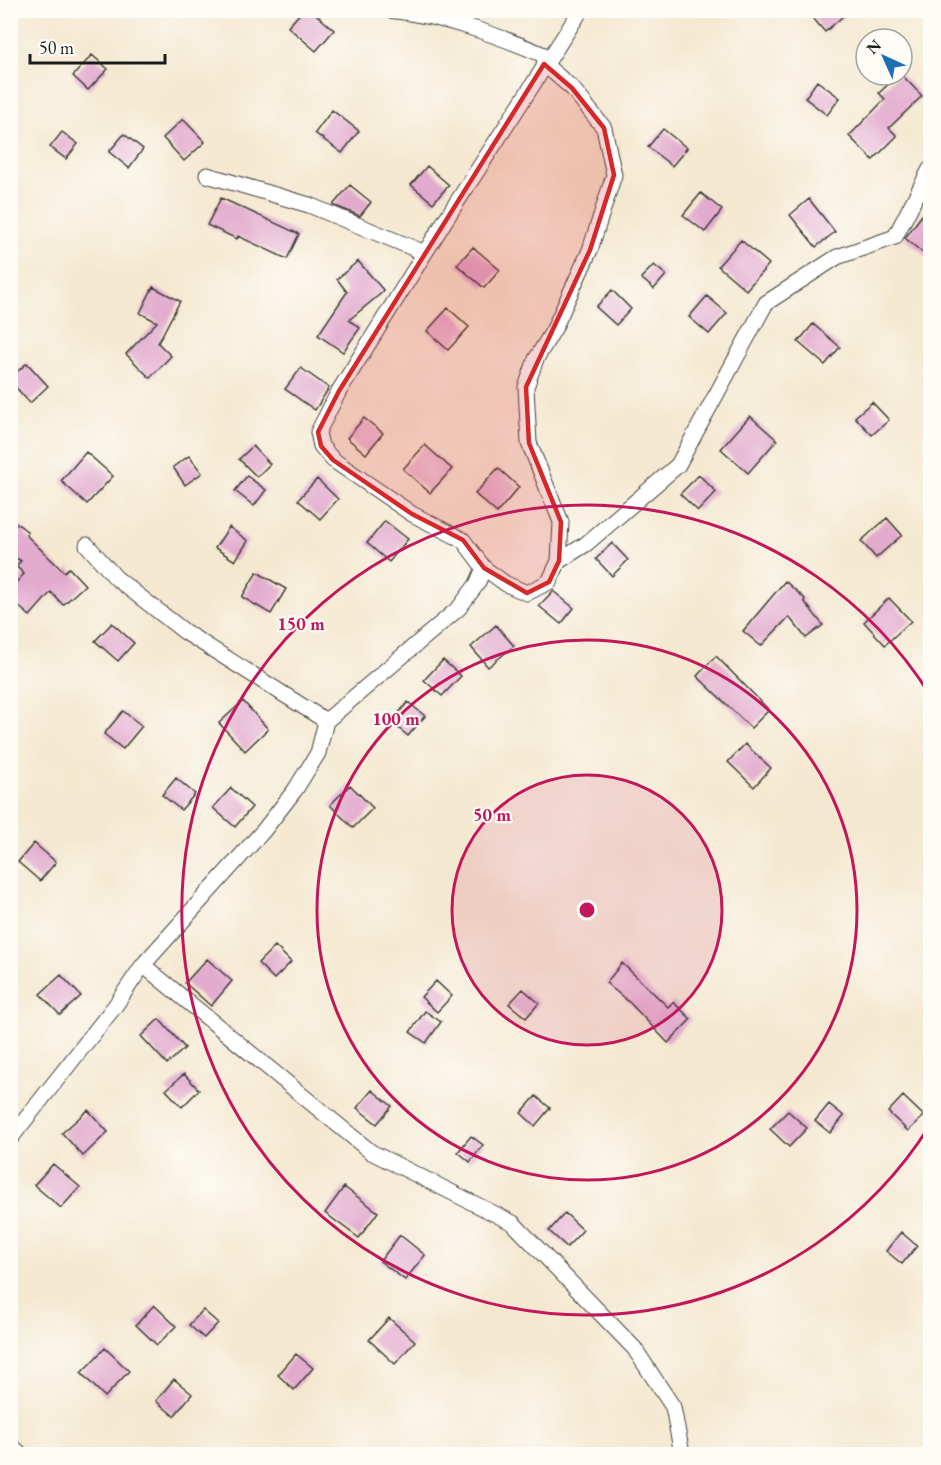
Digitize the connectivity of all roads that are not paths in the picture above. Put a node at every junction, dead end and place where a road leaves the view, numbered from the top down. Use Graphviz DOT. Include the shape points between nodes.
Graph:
graph roads {
  1 [pos="389,10"];
  2 [pos="581,10"];
  3 [pos="547,60"];
  4 [pos="930,169"];
  5 [pos="207,175"];
  6 [pos="425,253"];
  7 [pos="87,545"];
  8 [pos="559,561"];
  9 [pos="484,568"];
  10 [pos="326,721"];
  11 [pos="143,965"];
  12 [pos="10,1139"];
  13 [pos="10,1444"];
  14 [pos="21,1455"];
  15 [pos="682,1455"];
  1 -- 3 [label="street" via="485,31"];
  2 -- 3 [label="street"];
  3 -- 6 [label="street"];
  3 -- 8 [label="street" via="604,128 614,175 590,250 526,387 529,442 561,522"];
  4 -- 8 [label="street" via="895,237 837,257 766,303 678,465 586,544"];
  5 -- 6 [label="street" via="309,205"];
  6 -- 9 [label="street" via="339,391 318,432 321,446 333,460 412,514 463,540"];
  7 -- 10 [label="street" via="116,578 185,632"];
  8 -- 9 [label="street" via="549,582 527,593"];
  9 -- 10 [label="street" via="459,608"];
  10 -- 11 [label="street" via="318,753 295,790 264,831"];
  11 -- 12 [label="street"];
  11 -- 15 [label="street" via="371,1152 513,1223 634,1348 673,1407"];
  13 -- 14 [label="street"];
}
